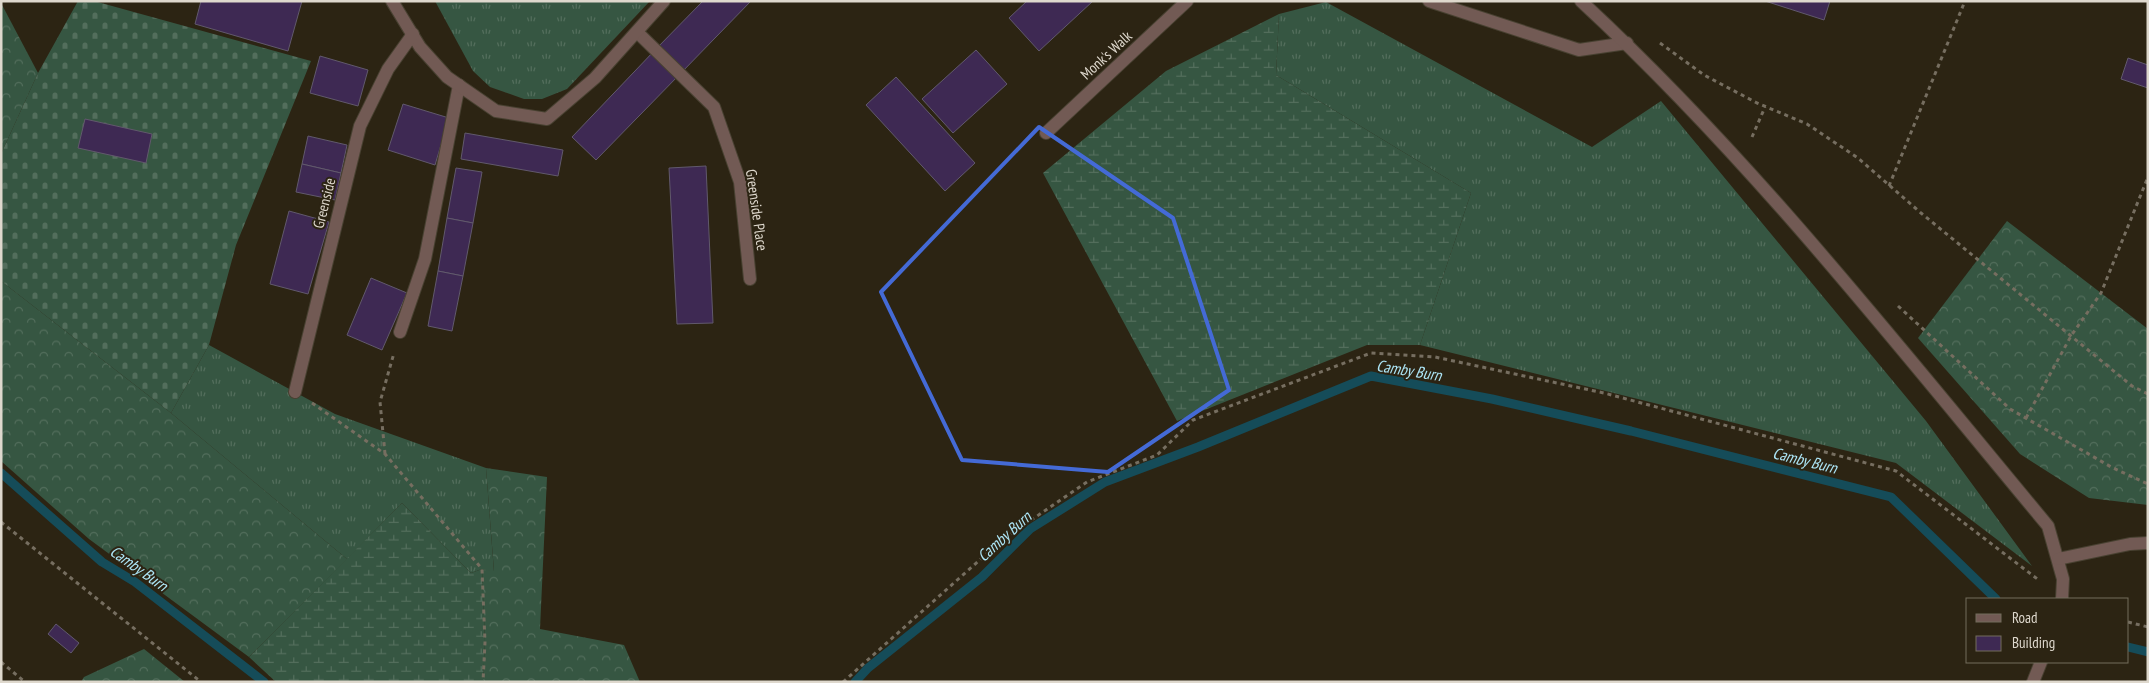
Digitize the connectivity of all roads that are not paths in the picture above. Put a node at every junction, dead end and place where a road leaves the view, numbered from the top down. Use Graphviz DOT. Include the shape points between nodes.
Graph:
graph roads {
  1 [pos="392,1"];
  2 [pos="664,1"];
  3 [pos="1187,1"];
  4 [pos="1429,1"];
  5 [pos="1581,1"];
  6 [pos="637,32"];
  7 [pos="413,34"];
  8 [pos="1627,43"];
  9 [pos="458,86"];
  10 [pos="1046,133"];
  11 [pos="750,279"];
  12 [pos="400,332"];
  13 [pos="295,392"];
  14 [pos="2148,543"];
  15 [pos="2058,559"];
  16 [pos="2062,598"];
  17 [pos="2041,663"];
  18 [pos="2033,682"];
  1 -- 7 [label="street"];
  2 -- 6 [label="street"];
  3 -- 10 [label="street, Monk's Walk"];
  4 -- 8 [label="street" via="1578,50"];
  5 -- 8 [label="street"];
  6 -- 9 [label="street" via="595,78 548,119 496,111"];
  6 -- 11 [label="street, Greenside Place" via="714,107 740,182"];
  7 -- 9 [label="street" via="420,47"];
  7 -- 13 [label="street, Greenside" via="388,68 360,126"];
  8 -- 15 [label="street" via="1772,196 1823,255 2048,526"];
  9 -- 12 [label="street" via="425,259"];
  14 -- 15 [label="street"];
  15 -- 16 [label="street" via="2063,579"];
  17 -- 18 [label="street"];
}
